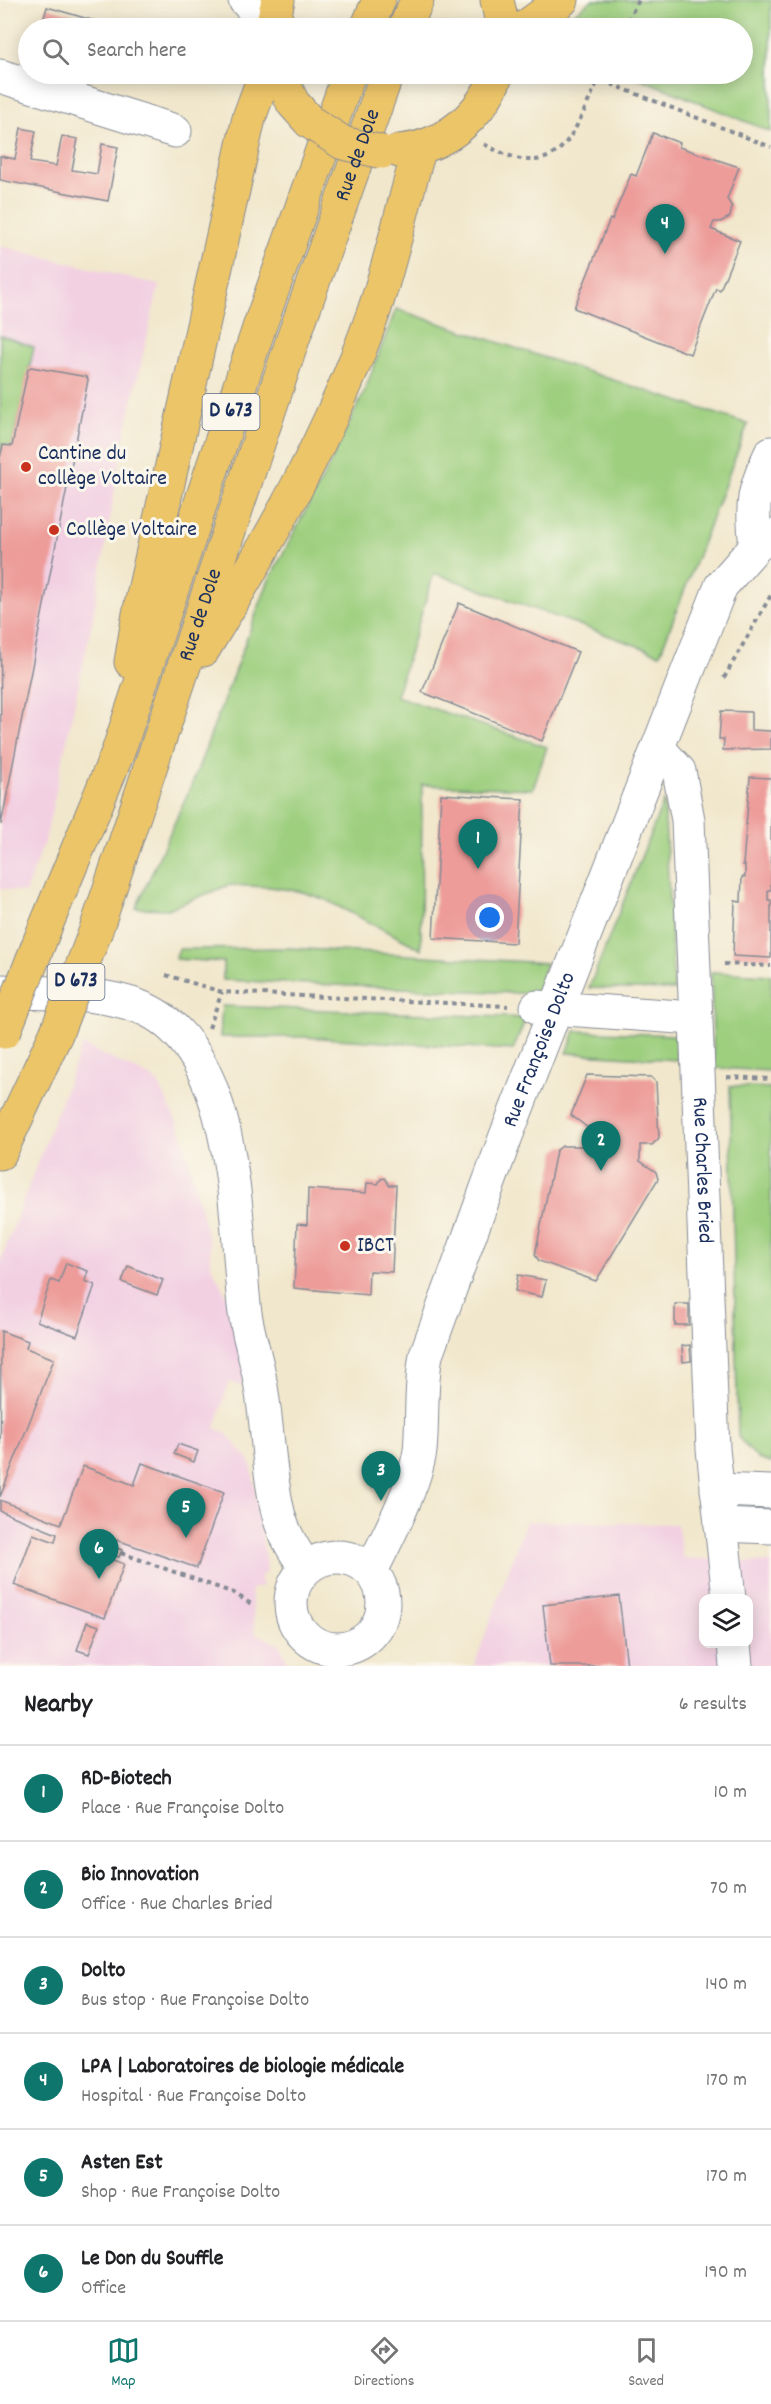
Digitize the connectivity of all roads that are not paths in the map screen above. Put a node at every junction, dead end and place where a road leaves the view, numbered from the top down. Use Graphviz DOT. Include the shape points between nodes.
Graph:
graph roads {
  1 [pos="245,0"];
  2 [pos="278,0"];
  3 [pos="379,0"];
  4 [pos="417,0"];
  5 [pos="497,0"];
  6 [pos="562,0"];
  7 [pos="262,18"];
  8 [pos="274,18"];
  9 [pos="371,18"];
  10 [pos="409,18"];
  11 [pos="501,18"];
  12 [pos="538,18"];
  13 [pos="0,76"];
  14 [pos="18,82"];
  15 [pos="25,84"];
  16 [pos="261,84"];
  17 [pos="284,84"];
  18 [pos="345,84"];
  19 [pos="383,84"];
  20 [pos="492,84"];
  21 [pos="175,131"];
  22 [pos="420,148"];
  23 [pos="771,453"];
  24 [pos="763,541"];
  25 [pos="174,697"];
  26 [pos="659,749"];
  27 [pos="118,752"];
  28 [pos="0,991"];
  29 [pos="546,1008"];
  30 [pos="694,1018"];
  31 [pos="2,1038"];
  32 [pos="0,1153"];
  33 [pos="771,1492"];
  34 [pos="771,1512"];
  35 [pos="720,1516"];
  36 [pos="771,1527"];
  37 [pos="771,1544"];
  38 [pos="306,1568"];
  39 [pos="372,1571"];
  40 [pos="728,1594"];
  41 [pos="734,1648"];
  42 [pos="321,1657"];
  43 [pos="736,1666"];
  1 -- 7 [label="street"];
  2 -- 8 [label="main road"];
  3 -- 9 [label="main road"];
  4 -- 10 [label="main road"];
  5 -- 11 [label="main road"];
  6 -- 12 [label="main road"];
  13 -- 14 [label="street"];
  15 -- 21 [label="street"];
  16 -- 27 [label="main road" via="249,118 139,614"];
  17 -- 22 [label="main road, bridge" via="293,103 310,122 343,143 382,152"];
  18 -- 27 [label="main road, Rue de Dole / D 673" via="260,325"];
  19 -- 25 [label="main road, Rue de Dole / D 673" via="293,339"];
  20 -- 22 [label="main road" via="479,108 463,124"];
  22 -- 25 [label="main road" via="374,312 335,412 262,554"];
  23 -- 24 [label="street, Rue Françoise Dolto" via="754,494 752,512"];
  24 -- 26 [label="street, Rue Françoise Dolto" via="721,586"];
  25 -- 32 [label="main road, Rue de Dole / D 673, bridge" via="96,930 56,1034"];
  26 -- 29 [label="street, Rue Françoise Dolto"];
  26 -- 30 [label="street, Rue Charles Bried" via="679,771 688,820"];
  27 -- 31 [label="main road, Rue de Dole / D 673, bridge"];
  28 -- 38 [label="street" via="103,997 141,1007 172,1026 200,1060 219,1110 238,1223 244,1307 266,1419 279,1516"];
  29 -- 30 [label="street"];
  29 -- 39 [label="street, Rue Françoise Dolto" via="426,1355 421,1380 419,1454 401,1508"];
  30 -- 35 [label="street, Rue Charles Bried" via="712,1449"];
  33 -- 35 [label="street"];
  34 -- 35 [label="street"];
  35 -- 36 [label="street"];
  35 -- 37 [label="street"];
  35 -- 40 [label="street, Rue Charles Bried"];
  38 -- 39 [label="street" via="332,1556 360,1562"];
  38 -- 42 [label="street" via="292,1589 292,1616"];
  39 -- 42 [label="street" via="384,1598 377,1627 354,1646"];
  41 -- 43 [label="street"];
}
